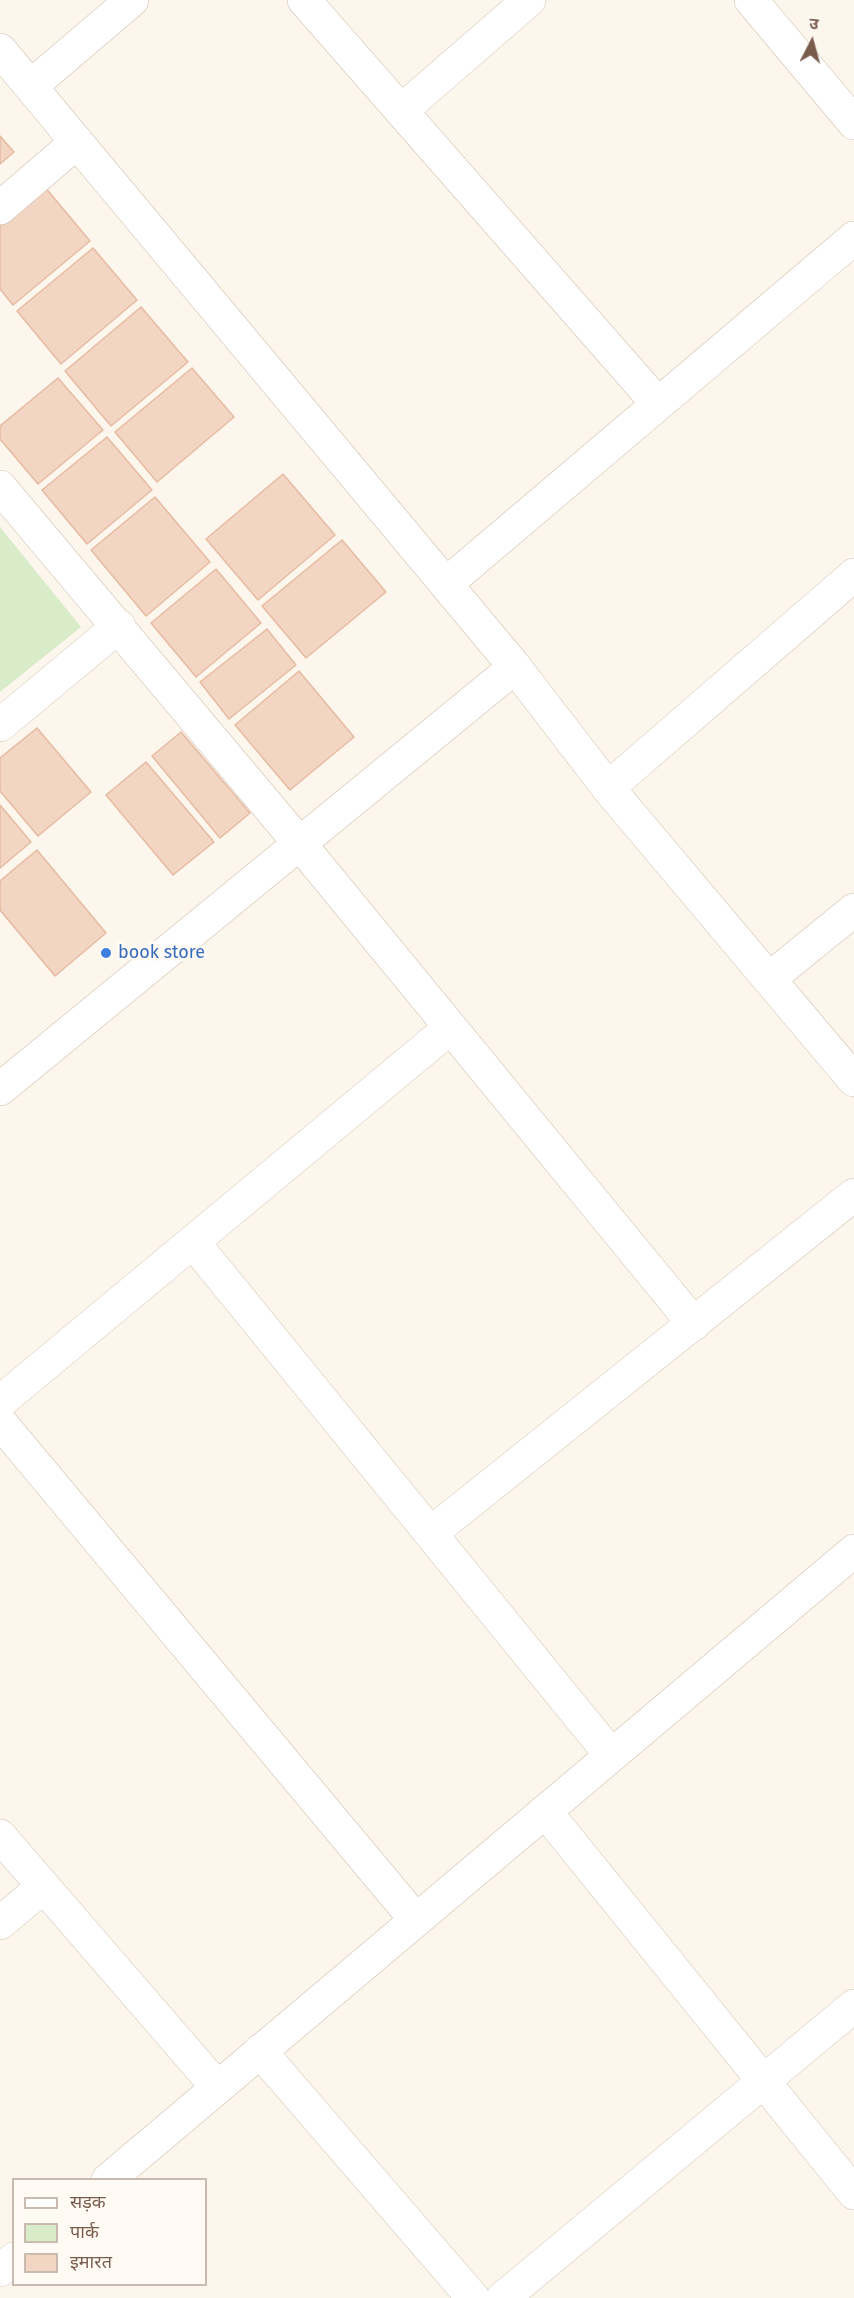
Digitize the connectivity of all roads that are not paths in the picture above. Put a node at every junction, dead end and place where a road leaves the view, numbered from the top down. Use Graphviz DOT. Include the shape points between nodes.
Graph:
graph roads {
  1 [pos="132,0"];
  2 [pos="304,0"];
  3 [pos="529,0"];
  4 [pos="750,0"];
  5 [pos="0,50"];
  6 [pos="31,86"];
  7 [pos="401,111"];
  8 [pos="854,123"];
  9 [pos="78,142"];
  10 [pos="0,208"];
  11 [pos="854,238"];
  12 [pos="657,404"];
  13 [pos="0,486"];
  14 [pos="854,575"];
  15 [pos="446,584"];
  16 [pos="119,626"];
  17 [pos="515,667"];
  18 [pos="0,725"];
  19 [pos="608,788"];
  20 [pos="300,844"];
  21 [pos="854,910"];
  22 [pos="770,979"];
  23 [pos="450,1028"];
  24 [pos="854,1080"];
  25 [pos="0,1089"];
  26 [pos="854,1196"];
  27 [pos="193,1242"];
  28 [pos="694,1324"];
  29 [pos="0,1402"];
  30 [pos="0,1422"];
  31 [pos="431,1533"];
  32 [pos="854,1551"];
  33 [pos="612,1755"];
  34 [pos="545,1811"];
  35 [pos="0,1836"];
  36 [pos="43,1887"];
  37 [pos="416,1920"];
  38 [pos="0,1923"];
  39 [pos="854,2006"];
  40 [pos="260,2051"];
  41 [pos="763,2080"];
  42 [pos="217,2087"];
  43 [pos="110,2178"];
  44 [pos="854,2193"];
  45 [pos="12,2261"];
  46 [pos="0,2270"];
  47 [pos="473,2298"];
  48 [pos="503,2298"];
  1 -- 6 [label="street"];
  2 -- 7 [label="street"];
  3 -- 7 [label="street"];
  4 -- 8 [label="street"];
  5 -- 6 [label="street"];
  6 -- 9 [label="street"];
  7 -- 12 [label="street"];
  9 -- 10 [label="street"];
  9 -- 15 [label="street"];
  11 -- 12 [label="street"];
  12 -- 15 [label="street"];
  13 -- 16 [label="street"];
  14 -- 19 [label="street"];
  15 -- 17 [label="street"];
  16 -- 18 [label="street"];
  16 -- 20 [label="street"];
  17 -- 19 [label="street"];
  17 -- 20 [label="street"];
  19 -- 22 [label="street"];
  20 -- 23 [label="street"];
  20 -- 25 [label="street"];
  21 -- 22 [label="street"];
  22 -- 24 [label="street"];
  23 -- 27 [label="street"];
  23 -- 28 [label="street"];
  26 -- 28 [label="street"];
  27 -- 29 [label="street"];
  27 -- 31 [label="street"];
  28 -- 31 [label="street"];
  30 -- 37 [label="street"];
  31 -- 33 [label="street"];
  32 -- 33 [label="street"];
  33 -- 34 [label="street"];
  34 -- 37 [label="street"];
  34 -- 41 [label="street"];
  35 -- 36 [label="street"];
  36 -- 38 [label="street"];
  36 -- 42 [label="street"];
  37 -- 40 [label="street"];
  39 -- 41 [label="street"];
  40 -- 42 [label="street"];
  40 -- 47 [label="street"];
  41 -- 44 [label="street"];
  41 -- 48 [label="street"];
  42 -- 43 [label="street"];
  45 -- 46 [label="street"];
}
